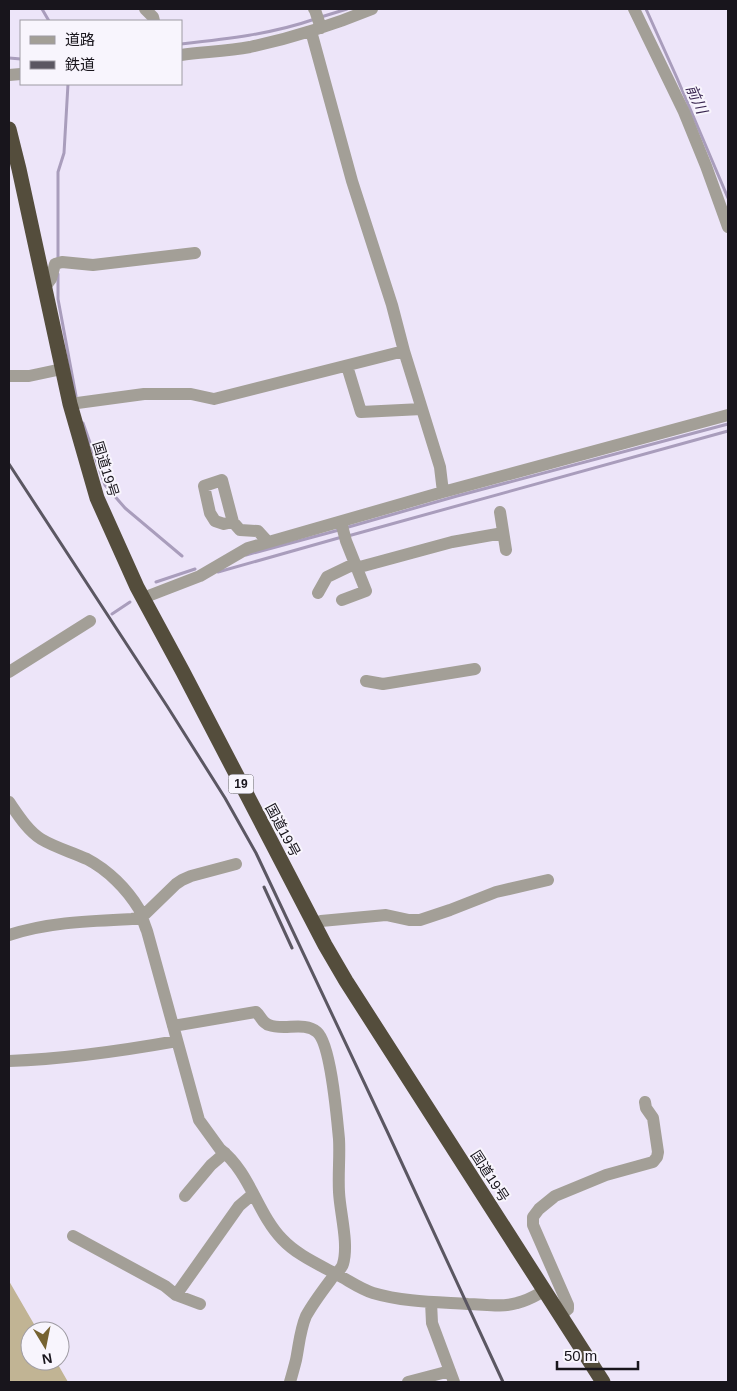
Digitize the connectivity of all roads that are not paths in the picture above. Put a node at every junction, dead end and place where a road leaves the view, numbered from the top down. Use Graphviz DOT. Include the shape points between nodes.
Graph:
graph roads {
  1 [pos="145,9"];
  2 [pos="315,9"];
  3 [pos="372,9"];
  4 [pos="634,9"];
  5 [pos="154,20"];
  6 [pos="316,30"];
  7 [pos="182,55"];
  8 [pos="9,129"];
  9 [pos="728,228"];
  10 [pos="195,253"];
  11 [pos="45,287"];
  12 [pos="404,351"];
  13 [pos="347,366"];
  14 [pos="62,369"];
  15 [pos="9,376"];
  16 [pos="70,404"];
  17 [pos="422,409"];
  18 [pos="728,415"];
  19 [pos="443,492"];
  20 [pos="500,512"];
  21 [pos="233,522"];
  22 [pos="341,522"];
  23 [pos="503,533"];
  24 [pos="268,542"];
  25 [pos="506,550"];
  26 [pos="355,566"];
  27 [pos="318,594"];
  28 [pos="143,598"];
  29 [pos="342,600"];
  30 [pos="90,621"];
  31 [pos="475,669"];
  32 [pos="9,672"];
  33 [pos="366,682"];
  34 [pos="9,802"];
  35 [pos="236,864"];
  36 [pos="548,880"];
  37 [pos="142,917"];
  38 [pos="314,924"];
  39 [pos="9,935"];
  40 [pos="173,1026"];
  41 [pos="177,1041"];
  42 [pos="9,1062"];
  43 [pos="645,1102"];
  44 [pos="225,1153"];
  45 [pos="253,1194"];
  46 [pos="185,1196"];
  47 [pos="73,1236"];
  48 [pos="336,1273"];
  49 [pos="544,1290"];
  50 [pos="176,1295"];
  51 [pos="432,1302"];
  52 [pos="200,1304"];
  53 [pos="561,1315"];
  54 [pos="452,1377"];
  55 [pos="290,1382"];
  56 [pos="408,1382"];
  57 [pos="604,1382"];
  1 -- 5 [label="street"];
  2 -- 6 [label="street"];
  3 -- 6 [label="street"];
  4 -- 9 [label="street" via="684,112"];
  6 -- 7 [label="street" via="249,47"];
  6 -- 12 [label="street" via="352,181"];
  8 -- 11 [label="highway, 国道19号 / 19"];
  10 -- 11 [label="street" via="93,265 62,262 55,264"];
  11 -- 14 [label="highway, 国道19号 / 19"];
  12 -- 13 [label="street"];
  12 -- 17 [label="street"];
  13 -- 16 [label="street" via="214,399 191,394 144,394"];
  13 -- 17 [label="street" via="361,412"];
  14 -- 15 [label="street" via="29,376"];
  14 -- 16 [label="highway, 国道19号 / 19"];
  16 -- 28 [label="highway, 国道19号 / 19" via="97,498"];
  17 -- 19 [label="street" via="440,467"];
  18 -- 19 [label="street"];
  19 -- 22 [label="street"];
  20 -- 23 [label="street"];
  21 -- 24 [label="street" via="240,530 258,531"];
  22 -- 24 [label="street"];
  22 -- 26 [label="street"];
  23 -- 25 [label="street"];
  23 -- 26 [label="street"];
  24 -- 28 [label="street" via="248,548 193,578"];
  26 -- 27 [label="street" via="327,577"];
  26 -- 29 [label="street" via="366,591"];
  28 -- 38 [label="highway, 国道19号 / 19"];
  30 -- 32 [label="street"];
  31 -- 33 [label="street" via="383,684"];
  34 -- 37 [label="street" via="41,839 87,859 110,876 129,894"];
  35 -- 37 [label="street" via="182,880"];
  36 -- 38 [label="street" via="496,892 420,920 386,915"];
  37 -- 39 [label="street" via="59,924"];
  37 -- 40 [label="street"];
  38 -- 49 [label="highway, 国道19号 / 19" via="346,981"];
  40 -- 41 [label="street"];
  40 -- 48 [label="street" via="256,1012 269,1026 310,1028 318,1033 329,1064 339,1140 339,1191 345,1249 343,1265"];
  41 -- 42 [label="street" via="53,1060"];
  41 -- 44 [label="street" via="199,1120"];
  43 -- 53 [label="street" via="653,1118 658,1152 654,1162 606,1175 555,1196 533,1217 533,1225 568,1305"];
  44 -- 45 [label="street"];
  44 -- 46 [label="street"];
  45 -- 48 [label="street" via="283,1240 309,1260"];
  45 -- 50 [label="street" via="239,1206"];
  47 -- 50 [label="street"];
  48 -- 51 [label="street" via="371,1292"];
  48 -- 55 [label="street" via="307,1316"];
  49 -- 51 [label="street" via="516,1304 490,1306"];
  49 -- 53 [label="highway, 国道19号 / 19"];
  50 -- 52 [label="street"];
  51 -- 54 [label="street" via="432,1323"];
  53 -- 57 [label="highway, 国道19号 / 19"];
  54 -- 56 [label="street"];
}
